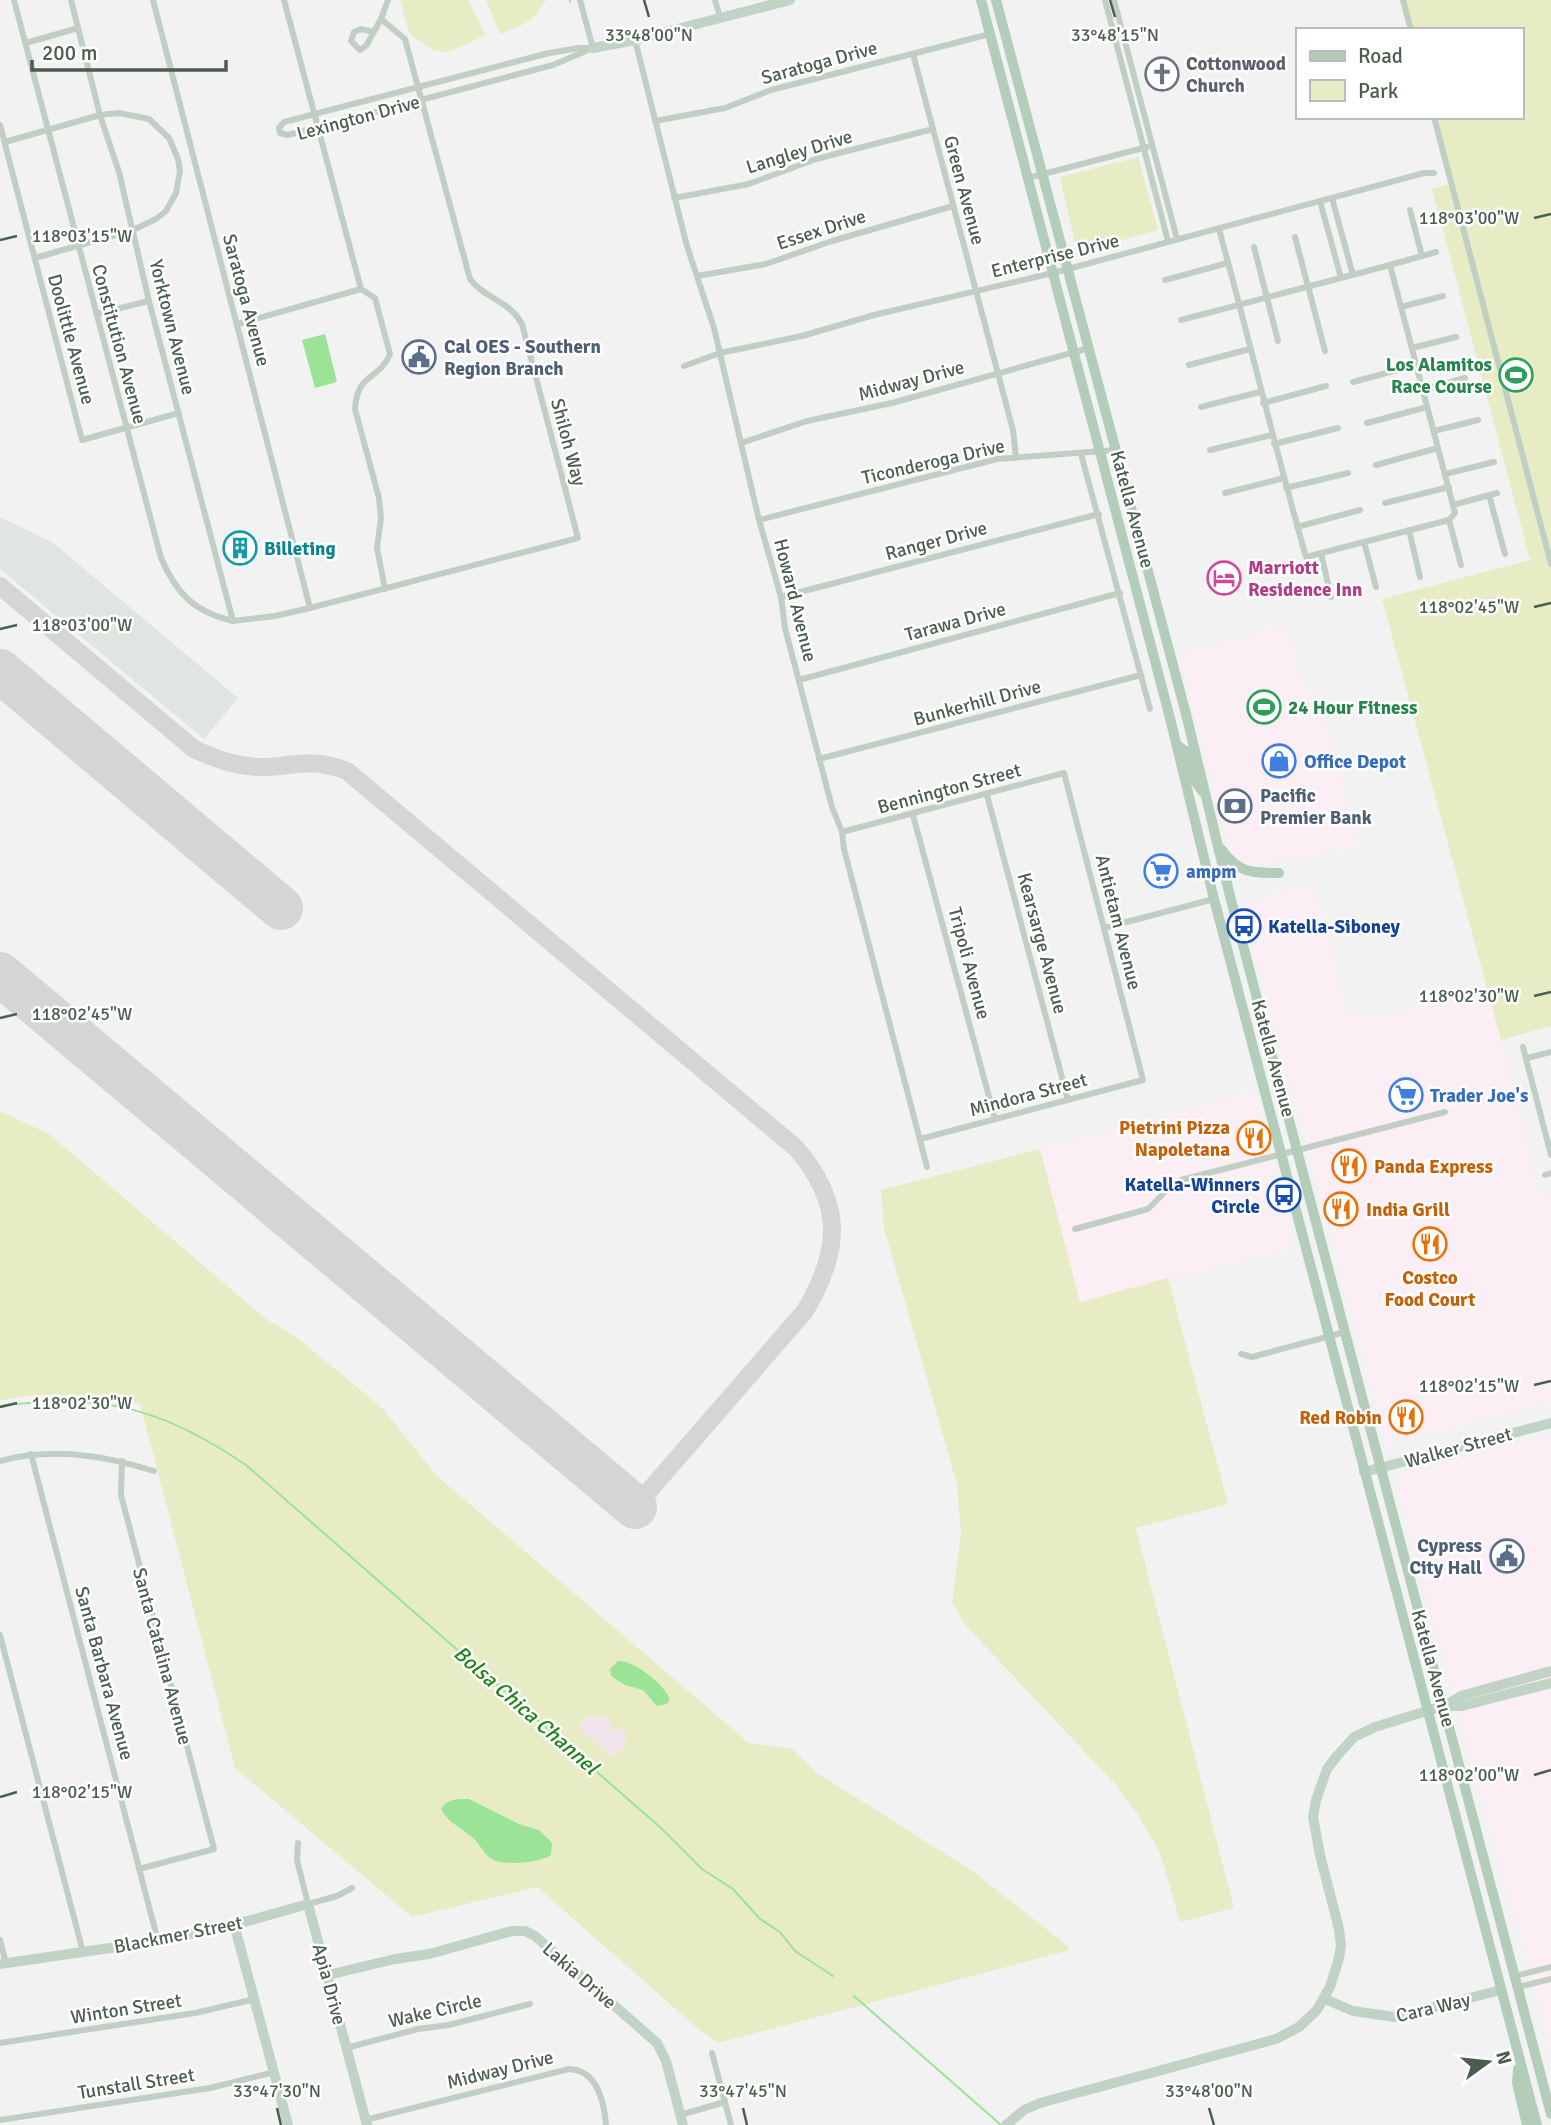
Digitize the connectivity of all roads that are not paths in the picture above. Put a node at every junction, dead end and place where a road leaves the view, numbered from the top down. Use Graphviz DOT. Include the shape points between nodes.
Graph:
graph roads {
  1 [pos="14,0"];
  2 [pos="71,0"];
  3 [pos="153,0"];
  4 [pos="284,0"];
  5 [pos="388,0"];
  6 [pos="580,0"];
  7 [pos="715,0"];
  8 [pos="790,0"];
  9 [pos="981,0"];
  10 [pos="996,0"];
  11 [pos="1105,0"];
  12 [pos="1114,0"];
  13 [pos="1403,0"];
  14 [pos="720,18"];
  15 [pos="382,19"];
  16 [pos="78,28"];
  17 [pos="1410,28"];
  18 [pos="374,32"];
  19 [pos="990,34"];
  20 [pos="635,40"];
  21 [pos="26,43"];
  22 [pos="593,48"];
  23 [pos="913,54"];
  24 [pos="419,88"];
  25 [pos="422,99"];
  26 [pos="315,114"];
  27 [pos="100,115"];
  28 [pos="1435,119"];
  29 [pos="655,121"];
  30 [pos="0,125"];
  31 [pos="318,127"];
  32 [pos="933,129"];
  33 [pos="48,131"];
  34 [pos="5,142"];
  35 [pos="1152,146"];
  36 [pos="1144,148"];
  37 [pos="193,155"];
  38 [pos="178,159"];
  39 [pos="1434,173"];
  40 [pos="1043,175"];
  41 [pos="1028,178"];
  42 [pos="674,198"];
  43 [pos="1332,198"];
  44 [pos="1320,201"];
  45 [pos="953,206"];
  46 [pos="1410,210"];
  47 [pos="1219,229"];
  48 [pos="133,230"];
  49 [pos="1295,237"];
  50 [pos="1177,239"];
  51 [pos="1168,242"];
  52 [pos="78,246"];
  53 [pos="1254,247"];
  54 [pos="1436,252"];
  55 [pos="1422,256"];
  56 [pos="35,258"];
  57 [pos="1228,263"];
  58 [pos="1390,265"];
  59 [pos="1068,269"];
  60 [pos="1053,273"];
  61 [pos="1353,275"];
  62 [pos="696,276"];
  63 [pos="1341,278"];
  64 [pos="1166,280"];
  65 [pos="1308,287"];
  66 [pos="361,289"];
  67 [pos="976,291"];
  68 [pos="1443,296"];
  69 [pos="1267,298"];
  70 [pos="149,301"];
  71 [pos="1239,305"];
  72 [pos="1401,307"];
  73 [pos="96,314"];
  74 [pos="1181,320"];
  75 [pos="238,324"];
  76 [pos="1456,337"];
  77 [pos="1278,341"];
  78 [pos="1089,348"];
  79 [pos="1412,348"];
  80 [pos="1250,349"];
  81 [pos="1325,351"];
  82 [pos="1074,352"];
  83 [pos="720,353"];
  84 [pos="1189,365"];
  85 [pos="1416,365"];
  86 [pos="684,366"];
  87 [pos="998,373"];
  88 [pos="1465,378"];
  89 [pos="1353,382"];
  90 [pos="1326,386"];
  91 [pos="1423,390"];
  92 [pos="1260,392"];
  93 [pos="1263,403"];
  94 [pos="1201,407"];
  95 [pos="1427,407"];
  96 [pos="179,413"];
  97 [pos="1478,420"];
  98 [pos="1367,423"];
  99 [pos="126,428"];
  100 [pos="1338,428"];
  101 [pos="1434,431"];
  102 [pos="1272,435"];
  103 [pos="741,443"];
  104 [pos="1274,444"];
  105 [pos="1438,448"];
  106 [pos="1116,450"];
  107 [pos="1210,450"];
  108 [pos="1100,453"];
  109 [pos="1081,454"];
  110 [pos="1016,457"];
  111 [pos="1494,462"];
  112 [pos="1377,465"];
  113 [pos="1348,473"];
  114 [pos="1445,474"];
  115 [pos="1283,478"];
  116 [pos="1448,487"];
  117 [pos="1286,488"];
  118 [pos="1225,492"];
  119 [pos="1497,493"];
  120 [pos="1489,495"];
  121 [pos="1385,503"];
  122 [pos="1453,505"];
  123 [pos="1360,510"];
  124 [pos="1099,514"];
  125 [pos="760,520"];
  126 [pos="1449,520"];
  127 [pos="1297,527"];
  128 [pos="1409,530"];
  129 [pos="1364,542"];
  130 [pos="1321,553"];
  131 [pos="1506,554"];
  132 [pos="1551,564"];
  133 [pos="1461,565"];
  134 [pos="1420,577"];
  135 [pos="1376,587"];
  136 [pos="385,589"];
  137 [pos="1120,593"];
  138 [pos="781,597"];
  139 [pos="1331,597"];
  140 [pos="310,608"];
  141 [pos="233,621"];
  142 [pos="1142,675"];
  143 [pos="799,680"];
  144 [pos="1150,709"];
  145 [pos="1177,745"];
  146 [pos="820,759"];
  147 [pos="1064,773"];
  148 [pos="987,795"];
  149 [pos="1206,797"];
  150 [pos="913,815"];
  151 [pos="842,832"];
  152 [pos="1217,844"];
  153 [pos="1279,873"];
  154 [pos="1213,899"];
  155 [pos="1104,928"];
  156 [pos="1523,1046"];
  157 [pos="1551,1052"];
  158 [pos="1527,1058"];
  159 [pos="1143,1080"];
  160 [pos="1068,1100"];
  161 [pos="1445,1112"];
  162 [pos="995,1119"];
  163 [pos="920,1139"];
  164 [pos="1297,1152"];
  165 [pos="1282,1154"];
  166 [pos="1551,1155"];
  167 [pos="927,1167"];
  168 [pos="1075,1229"];
  169 [pos="1345,1332"];
  170 [pos="1329,1336"];
  171 [pos="1241,1354"];
  172 [pos="1551,1423"];
  173 [pos="31,1454"];
  174 [pos="0,1461"];
  175 [pos="122,1461"];
  176 [pos="1380,1468"];
  177 [pos="154,1471"];
  178 [pos="1364,1472"];
  179 [pos="0,1635"];
  180 [pos="1551,1671"];
  181 [pos="1551,1683"];
  182 [pos="1443,1706"];
  183 [pos="1428,1710"];
  184 [pos="298,1843"];
  185 [pos="139,1869"];
  186 [pos="352,1888"];
  187 [pos="308,1903"];
  188 [pos="234,1924"];
  189 [pos="0,1940"];
  190 [pos="158,1941"];
  191 [pos="83,1952"];
  192 [pos="3,1963"];
  193 [pos="1551,1967"];
  194 [pos="1497,1974"];
  195 [pos="328,1975"];
  196 [pos="1551,1979"];
  197 [pos="1516,1982"];
  198 [pos="1501,1990"];
  199 [pos="256,1999"];
  200 [pos="1325,1999"];
  201 [pos="530,2004"];
  202 [pos="1523,2009"];
  203 [pos="0,2043"];
  204 [pos="346,2048"];
  205 [pos="712,2053"];
  206 [pos="1518,2055"];
  207 [pos="275,2072"];
  208 [pos="725,2102"];
  209 [pos="1551,2114"];
  210 [pos="0,2120"];
  211 [pos="681,2120"];
  212 [pos="366,2122"];
  213 [pos="1006,2124"];
  214 [pos="288,2125"];
  215 [pos="606,2125"];
  216 [pos="731,2125"];
  217 [pos="1527,2125"];
  218 [pos="1536,2125"];
  1 -- 21 [label="street, Constitution Avenue"];
  2 -- 16 [label="street, Yorktown Avenue"];
  3 -- 37 [label="street, Saratoga Avenue"];
  4 -- 26 [label="street"];
  5 -- 15 [label="street"];
  6 -- 22 [label="street"];
  7 -- 14 [label="street"];
  8 -- 14 [label="street, Lexington Drive"];
  9 -- 19 [label="main road, Katella Avenue"];
  10 -- 40 [label="main road, Katella Avenue"];
  11 -- 36 [label="street"];
  12 -- 35 [label="street"];
  13 -- 17 [label="street"];
  14 -- 20 [label="street, Lexington Drive"];
  15 -- 18 [label="street"];
  15 -- 24 [label="street, Shiloh Way" via="405,39"];
  16 -- 21 [label="street"];
  16 -- 27 [label="street, Yorktown Avenue"];
  19 -- 23 [label="street, Saratoga Drive"];
  19 -- 41 [label="main road, Katella Avenue"];
  20 -- 22 [label="street, Lexington Drive"];
  20 -- 29 [label="street, Howard Avenue"];
  21 -- 33 [label="street, Constitution Avenue"];
  22 -- 24 [label="street, Lexington Drive" via="549,53"];
  22 -- 25 [label="street, Lexington Drive" via="553,65"];
  23 -- 29 [label="street, Saratoga Drive" via="771,90 724,108"];
  23 -- 32 [label="street, Green Avenue"];
  24 -- 25 [label="street, Shiloh Way"];
  24 -- 26 [label="street, Lexington Drive"];
  25 -- 31 [label="street, Lexington Drive"];
  25 -- 136 [label="street, Shiloh Way" via="470,279 516,312 522,324 578,538"];
  26 -- 31 [label="street"];
  26 -- 31 [label="street, Lexington Drive" via="284,122 280,133"];
  27 -- 33 [label="street"];
  27 -- 38 [label="street" via="119,113 149,119 169,138"];
  27 -- 48 [label="street, Yorktown Avenue"];
  28 -- 132 [label="street"];
  29 -- 42 [label="street, Howard Avenue"];
  30 -- 34 [label="street, Doolittle Avenue"];
  31 -- 66 [label="street"];
  32 -- 42 [label="street, Langley Drive" via="816,159 749,184"];
  32 -- 45 [label="street, Green Avenue"];
  33 -- 34 [label="street"];
  33 -- 52 [label="street, Constitution Avenue"];
  34 -- 56 [label="street, Doolittle Avenue"];
  35 -- 36 [label="street"];
  35 -- 50 [label="street"];
  36 -- 40 [label="street"];
  36 -- 51 [label="street"];
  37 -- 38 [label="street"];
  37 -- 75 [label="street, Saratoga Avenue"];
  38 -- 48 [label="street" via="179,183 172,203 156,219"];
  39 -- 43 [label="street, Enterprise Drive"];
  40 -- 41 [label="street"];
  40 -- 59 [label="main road, Katella Avenue"];
  41 -- 60 [label="main road, Katella Avenue"];
  42 -- 62 [label="street, Howard Avenue"];
  43 -- 44 [label="street, Enterprise Drive"];
  43 -- 61 [label="street"];
  44 -- 47 [label="street, Enterprise Drive"];
  44 -- 63 [label="street"];
  45 -- 62 [label="street, Essex Drive" via="766,264"];
  45 -- 67 [label="street, Green Avenue"];
  46 -- 55 [label="street"];
  47 -- 50 [label="street, Enterprise Drive"];
  47 -- 57 [label="street"];
  48 -- 52 [label="street"];
  48 -- 70 [label="street, Yorktown Avenue"];
  49 -- 65 [label="street"];
  50 -- 51 [label="street, Enterprise Drive"];
  51 -- 59 [label="street, Enterprise Drive"];
  52 -- 56 [label="street"];
  52 -- 73 [label="street, Constitution Avenue"];
  53 -- 69 [label="street"];
  54 -- 55 [label="street"];
  55 -- 58 [label="street"];
  56 -- 99 [label="street, Doolittle Avenue" via="82,440"];
  57 -- 64 [label="street"];
  57 -- 71 [label="street"];
  58 -- 61 [label="street"];
  58 -- 72 [label="street"];
  59 -- 60 [label="street, Enterprise Drive"];
  59 -- 78 [label="main road, Katella Avenue"];
  60 -- 67 [label="street, Enterprise Drive"];
  60 -- 82 [label="main road, Katella Avenue"];
  61 -- 63 [label="street"];
  62 -- 83 [label="street, Howard Avenue"];
  63 -- 65 [label="street"];
  65 -- 69 [label="street"];
  65 -- 81 [label="street"];
  66 -- 75 [label="street"];
  66 -- 136 [label="street" via="376,298 390,354 361,384 355,409 379,498 377,548"];
  67 -- 83 [label="street, Enterprise Drive"];
  67 -- 87 [label="street, Green Avenue"];
  68 -- 72 [label="street"];
  69 -- 71 [label="street"];
  69 -- 77 [label="street"];
  70 -- 73 [label="street"];
  70 -- 96 [label="street, Yorktown Avenue"];
  71 -- 74 [label="street"];
  71 -- 80 [label="street"];
  72 -- 79 [label="street"];
  73 -- 99 [label="street, Constitution Avenue"];
  75 -- 140 [label="street, Saratoga Avenue"];
  76 -- 79 [label="street"];
  78 -- 82 [label="street, Midway Drive"];
  78 -- 106 [label="main road, Katella Avenue"];
  79 -- 85 [label="street"];
  80 -- 84 [label="street"];
  80 -- 92 [label="street"];
  82 -- 87 [label="street, Midway Drive"];
  82 -- 108 [label="main road, Katella Avenue"];
  83 -- 86 [label="street, Enterprise Drive"];
  83 -- 103 [label="street, Howard Avenue"];
  85 -- 89 [label="street"];
  85 -- 91 [label="street"];
  87 -- 103 [label="street, Midway Drive" via="807,421"];
  87 -- 110 [label="street, Green Avenue"];
  88 -- 91 [label="street"];
  90 -- 93 [label="street"];
  91 -- 95 [label="street"];
  92 -- 93 [label="street"];
  92 -- 94 [label="street"];
  93 -- 102 [label="street"];
  95 -- 98 [label="street"];
  95 -- 101 [label="street"];
  96 -- 99 [label="street"];
  96 -- 141 [label="street, Yorktown Avenue"];
  97 -- 101 [label="street"];
  99 -- 141 [label="street, Constitution Avenue" via="170,580 195,606"];
  100 -- 104 [label="street"];
  101 -- 105 [label="street"];
  102 -- 104 [label="street"];
  102 -- 107 [label="street"];
  103 -- 125 [label="street, Howard Avenue"];
  104 -- 115 [label="street"];
  105 -- 112 [label="street"];
  105 -- 114 [label="street"];
  106 -- 108 [label="street, Ticonderoga Drive"];
  106 -- 149 [label="main road, Katella Avenue"];
  108 -- 109 [label="street, Ticonderoga Drive"];
  108 -- 145 [label="main road, Katella Avenue"];
  109 -- 110 [label="street, Ticonderoga Drive"];
  109 -- 124 [label="street"];
  110 -- 125 [label="street, Ticonderoga Drive"];
  111 -- 114 [label="street"];
  113 -- 117 [label="street"];
  114 -- 116 [label="street"];
  115 -- 117 [label="street"];
  115 -- 118 [label="street"];
  116 -- 121 [label="street"];
  116 -- 122 [label="street"];
  117 -- 127 [label="street"];
  119 -- 120 [label="street"];
  120 -- 122 [label="street"];
  120 -- 131 [label="street"];
  122 -- 126 [label="street" via="1455,513"];
  123 -- 127 [label="street"];
  124 -- 137 [label="street"];
  124 -- 138 [label="street, Ranger Drive"];
  125 -- 138 [label="street, Howard Avenue"];
  126 -- 128 [label="street"];
  126 -- 133 [label="street"];
  127 -- 130 [label="street" via="1306,557"];
  128 -- 129 [label="street"];
  128 -- 134 [label="street"];
  129 -- 130 [label="street"];
  129 -- 135 [label="street"];
  130 -- 139 [label="street"];
  136 -- 140 [label="street, Shiloh Way"];
  137 -- 142 [label="street"];
  137 -- 143 [label="street, Tarawa Drive"];
  138 -- 143 [label="street, Howard Avenue"];
  140 -- 141 [label="street, Shiloh Way"];
  142 -- 144 [label="street"];
  142 -- 146 [label="street, Bunkerhill Drive"];
  143 -- 146 [label="street, Howard Avenue"];
  145 -- 149 [label="main road" via="1187,752 1193,778"];
  145 -- 154 [label="main road, Katella Avenue"];
  146 -- 151 [label="street, Howard Avenue"];
  147 -- 148 [label="street, Bennington Street"];
  147 -- 155 [label="street, Antietam Avenue"];
  148 -- 150 [label="street, Bennington Street"];
  148 -- 160 [label="street, Kearsarge Avenue"];
  149 -- 152 [label="main road, Katella Avenue"];
  150 -- 151 [label="street, Bennington Street"];
  150 -- 162 [label="street, Tripoli Avenue"];
  151 -- 163 [label="street, Howard Avenue"];
  152 -- 153 [label="main road" via="1243,870"];
  152 -- 164 [label="main road, Katella Avenue"];
  154 -- 155 [label="street"];
  154 -- 165 [label="main road, Katella Avenue"];
  155 -- 159 [label="street, Antietam Avenue"];
  156 -- 158 [label="street"];
  157 -- 158 [label="street"];
  158 -- 166 [label="street"];
  159 -- 160 [label="street, Mindora Street"];
  160 -- 162 [label="street, Mindora Street"];
  161 -- 164 [label="street"];
  162 -- 163 [label="street, Mindora Street"];
  163 -- 167 [label="street, Howard Avenue"];
  164 -- 165 [label="street"];
  164 -- 169 [label="main road, Katella Avenue"];
  165 -- 168 [label="street" via="1181,1181 1148,1209"];
  165 -- 170 [label="main road, Katella Avenue"];
  169 -- 170 [label="street"];
  169 -- 176 [label="main road, Katella Avenue"];
  170 -- 171 [label="street" via="1252,1357"];
  170 -- 178 [label="main road, Katella Avenue"];
  172 -- 176 [label="street, Walker Street"];
  173 -- 174 [label="street"];
  173 -- 175 [label="street" via="78,1453"];
  173 -- 185 [label="street, Santa Barbara Avenue"];
  175 -- 177 [label="street"];
  175 -- 185 [label="street, Santa Catalina Avenue" via="121,1495 214,1849"];
  176 -- 178 [label="street, Walker Street"];
  176 -- 182 [label="main road, Katella Avenue"];
  178 -- 183 [label="main road, Katella Avenue"];
  179 -- 191 [label="street"];
  180 -- 182 [label="street" via="1461,1696"];
  181 -- 182 [label="street" via="1462,1706"];
  182 -- 183 [label="street"];
  182 -- 197 [label="main road, Katella Avenue"];
  183 -- 194 [label="main road, Katella Avenue"];
  183 -- 200 [label="street" via="1354,1738 1327,1769 1313,1817 1341,1945"];
  184 -- 187 [label="street, Apia Drive" via="297,1860"];
  185 -- 190 [label="street, Santa Barbara Avenue"];
  186 -- 187 [label="street, Blackmer Street"];
  187 -- 188 [label="street, Blackmer Street"];
  187 -- 195 [label="street, Apia Drive"];
  188 -- 190 [label="street, Blackmer Street"];
  188 -- 199 [label="street"];
  189 -- 192 [label="street"];
  190 -- 191 [label="street, Blackmer Street"];
  191 -- 192 [label="street, Blackmer Street"];
  193 -- 197 [label="street"];
  194 -- 197 [label="main road" via="1510,1987"];
  194 -- 198 [label="main road, Katella Avenue"];
  195 -- 204 [label="street, Apia Drive"];
  195 -- 211 [label="street, Lakia Drive" via="525,1931 657,2043"];
  196 -- 197 [label="street"];
  197 -- 202 [label="main road, Katella Avenue"];
  198 -- 200 [label="street, Cara Way" via="1395,2017 1353,2011"];
  198 -- 202 [label="main road"];
  198 -- 206 [label="main road, Katella Avenue"];
  199 -- 203 [label="street, Winton Street"];
  199 -- 207 [label="street"];
  200 -- 213 [label="street" via="1299,2027 1276,2039 1040,2103"];
  201 -- 204 [label="street, Wake Circle"];
  202 -- 209 [label="main road, Katella Avenue"];
  204 -- 212 [label="street, Apia Drive"];
  205 -- 208 [label="street"];
  206 -- 217 [label="main road" via="1517,2083"];
  206 -- 218 [label="main road, Katella Avenue"];
  207 -- 210 [label="street, Tunstall Street" via="210,2088"];
  207 -- 214 [label="street"];
  208 -- 211 [label="street"];
  208 -- 216 [label="street"];
  212 -- 215 [label="street, Midway Drive" via="569,2069 584,2072 595,2082"];
}
